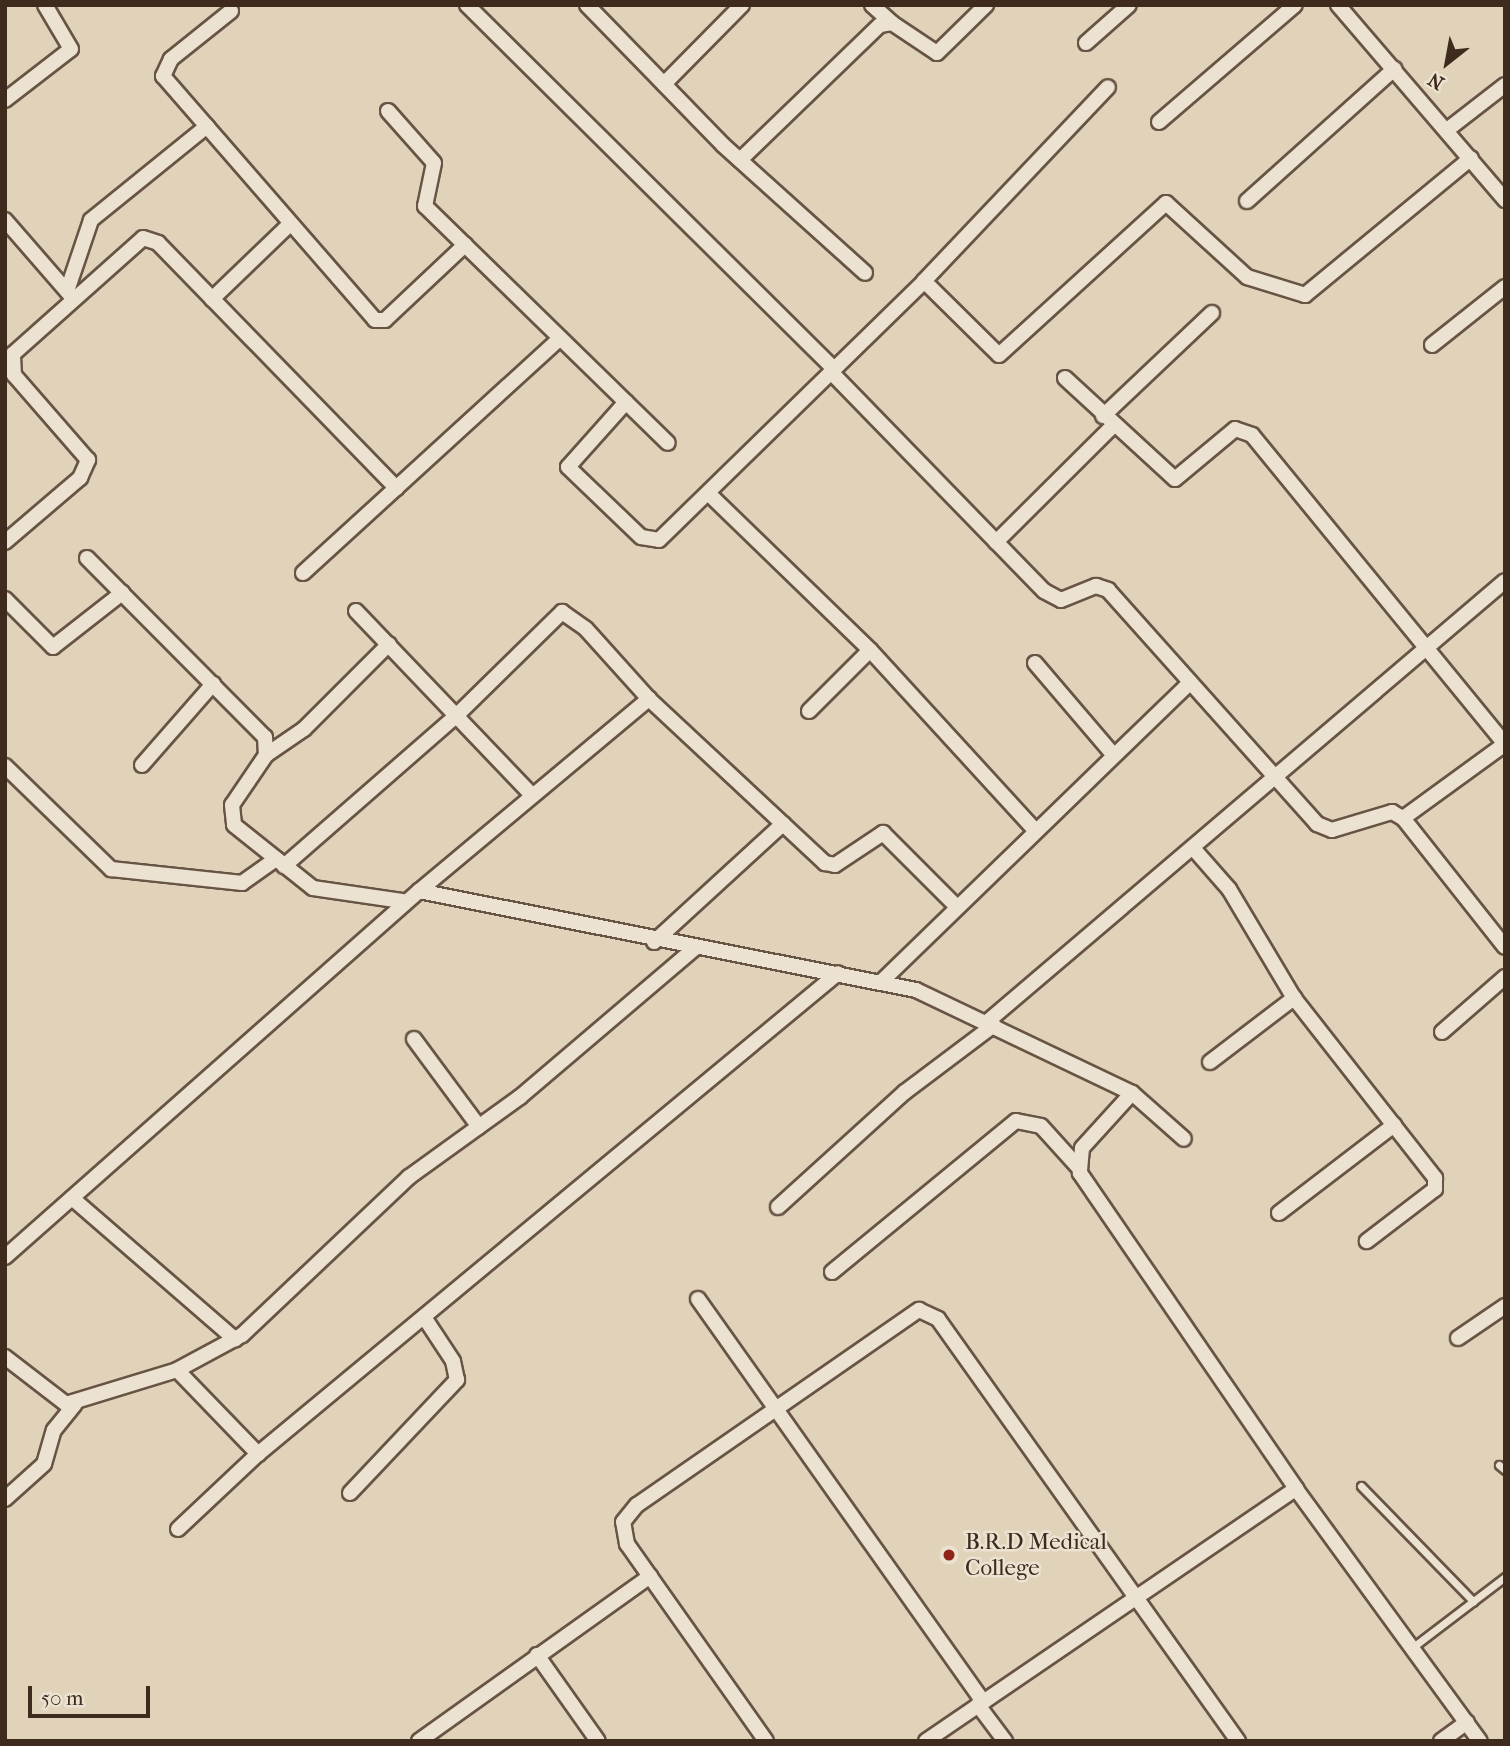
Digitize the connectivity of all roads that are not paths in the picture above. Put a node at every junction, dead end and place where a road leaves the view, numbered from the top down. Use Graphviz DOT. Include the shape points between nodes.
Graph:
graph roads {
  1 [pos="45,5"];
  2 [pos="467,5"];
  3 [pos="587,5"];
  4 [pos="742,5"];
  5 [pos="872,5"];
  6 [pos="986,5"];
  7 [pos="1129,5"];
  8 [pos="1295,5"];
  9 [pos="1338,5"];
  10 [pos="231,11"];
  11 [pos="892,23"];
  12 [pos="1086,43"];
  13 [pos="1394,69"];
  14 [pos="664,84"];
  15 [pos="1505,85"];
  16 [pos="1108,87"];
  17 [pos="5,100"];
  18 [pos="388,111"];
  19 [pos="1159,122"];
  20 [pos="207,126"];
  21 [pos="1447,130"];
  22 [pos="1471,158"];
  23 [pos="740,160"];
  24 [pos="1505,200"];
  25 [pos="1247,201"];
  26 [pos="5,220"];
  27 [pos="289,225"];
  28 [pos="465,245"];
  29 [pos="865,273"];
  30 [pos="923,281"];
  31 [pos="1505,287"];
  32 [pos="70,294"];
  33 [pos="212,299"];
  34 [pos="1212,313"];
  35 [pos="560,338"];
  36 [pos="1432,345"];
  37 [pos="833,370"];
  38 [pos="1065,378"];
  39 [pos="626,402"];
  40 [pos="1108,421"];
  41 [pos="668,443"];
  42 [pos="397,488"];
  43 [pos="708,493"];
  44 [pos="5,542"];
  45 [pos="996,542"];
  46 [pos="87,558"];
  47 [pos="303,573"];
  48 [pos="1505,581"];
  49 [pos="121,593"];
  50 [pos="5,599"];
  51 [pos="356,611"];
  52 [pos="389,644"];
  53 [pos="1429,649"];
  54 [pos="870,650"];
  55 [pos="1035,663"];
  56 [pos="1190,683"];
  57 [pos="213,684"];
  58 [pos="649,699"];
  59 [pos="809,710"];
  60 [pos="458,714"];
  61 [pos="1112,753"];
  62 [pos="266,755"];
  63 [pos="142,765"];
  64 [pos="5,766"];
  65 [pos="1275,779"];
  66 [pos="531,793"];
  67 [pos="1403,818"];
  68 [pos="783,824"];
  69 [pos="1034,829"];
  70 [pos="1193,848"];
  71 [pos="280,863"];
  72 [pos="419,891"];
  73 [pos="402,901"];
  74 [pos="954,905"];
  75 [pos="654,942"];
  76 [pos="1505,947"];
  77 [pos="694,949"];
  78 [pos="838,973"];
  79 [pos="1505,978"];
  80 [pos="882,981"];
  81 [pos="1294,998"];
  82 [pos="990,1023"];
  83 [pos="1442,1032"];
  84 [pos="414,1039"];
  85 [pos="1210,1062"];
  86 [pos="1132,1093"];
  87 [pos="1394,1125"];
  88 [pos="479,1127"];
  89 [pos="1184,1139"];
  90 [pos="1078,1167"];
  91 [pos="72,1198"];
  92 [pos="778,1207"];
  93 [pos="1279,1213"];
  94 [pos="1367,1241"];
  95 [pos="5,1257"];
  96 [pos="832,1272"];
  97 [pos="698,1299"];
  98 [pos="1505,1306"];
  99 [pos="424,1317"];
  100 [pos="1458,1338"];
  101 [pos="235,1339"];
  102 [pos="5,1357"];
  103 [pos="177,1370"];
  104 [pos="75,1404"];
  105 [pos="773,1411"];
  106 [pos="258,1454"];
  107 [pos="1362,1486"];
  108 [pos="1296,1489"];
  109 [pos="349,1493"];
  110 [pos="5,1499"];
  111 [pos="178,1529"];
  112 [pos="650,1576"];
  113 [pos="1505,1577"];
  114 [pos="1135,1595"];
  115 [pos="1473,1601"];
  116 [pos="1413,1647"];
  117 [pos="537,1655"];
  118 [pos="981,1703"];
  119 [pos="1467,1722"];
  120 [pos="419,1741"];
  121 [pos="598,1741"];
  122 [pos="765,1741"];
  123 [pos="926,1741"];
  124 [pos="1004,1741"];
  125 [pos="1238,1741"];
  126 [pos="1441,1741"];
  127 [pos="1480,1741"];
  1 -- 17 [label="street" via="71,49"];
  2 -- 37 [label="street"];
  3 -- 14 [label="street"];
  4 -- 14 [label="street"];
  5 -- 11 [label="street"];
  6 -- 11 [label="street" via="937,53"];
  7 -- 12 [label="street"];
  8 -- 19 [label="street"];
  9 -- 13 [label="street"];
  10 -- 20 [label="street" via="163,68 168,87"];
  11 -- 23 [label="street" via="880,24"];
  13 -- 21 [label="street"];
  13 -- 25 [label="street"];
  14 -- 23 [label="street"];
  15 -- 21 [label="street"];
  16 -- 30 [label="street"];
  18 -- 28 [label="street" via="434,163 425,206"];
  20 -- 27 [label="street"];
  20 -- 32 [label="street" via="91,220"];
  21 -- 22 [label="street"];
  22 -- 24 [label="street"];
  22 -- 30 [label="street" via="1305,295 1247,277 1166,203 999,355"];
  23 -- 29 [label="street"];
  26 -- 32 [label="street"];
  27 -- 28 [label="street" via="380,322"];
  27 -- 33 [label="street"];
  28 -- 35 [label="street"];
  30 -- 37 [label="street"];
  31 -- 36 [label="street"];
  32 -- 33 [label="street" via="143,238 158,243"];
  32 -- 44 [label="street" via="10,362 15,375 85,451 86,470"];
  33 -- 42 [label="street"];
  34 -- 40 [label="street"];
  35 -- 39 [label="street"];
  35 -- 42 [label="street"];
  37 -- 43 [label="street"];
  37 -- 45 [label="street"];
  38 -- 40 [label="street"];
  39 -- 41 [label="street"];
  39 -- 43 [label="street" via="574,455 570,472 650,541 667,534"];
  40 -- 45 [label="street"];
  40 -- 53 [label="street" via="1175,479 1235,429 1247,430"];
  42 -- 47 [label="street"];
  43 -- 54 [label="street"];
  45 -- 56 [label="street" via="1052,597 1071,599 1096,586 1108,590"];
  46 -- 49 [label="street"];
  48 -- 53 [label="street"];
  49 -- 50 [label="street" via="52,647"];
  49 -- 57 [label="street"];
  51 -- 52 [label="street"];
  52 -- 60 [label="street"];
  52 -- 62 [label="street" via="304,729"];
  53 -- 65 [label="street"];
  53 -- 67 [label="street" via="1505,744"];
  54 -- 59 [label="street"];
  54 -- 69 [label="street"];
  55 -- 61 [label="street"];
  56 -- 61 [label="street"];
  56 -- 65 [label="street"];
  57 -- 62 [label="street" via="265,737"];
  57 -- 63 [label="street"];
  58 -- 60 [label="street" via="586,629 562,612"];
  58 -- 66 [label="street"];
  58 -- 68 [label="street"];
  60 -- 66 [label="street"];
  60 -- 71 [label="street"];
  61 -- 69 [label="street"];
  62 -- 71 [label="street" via="232,805 229,819"];
  64 -- 71 [label="street" via="111,869 242,883"];
  65 -- 67 [label="street" via="1324,829 1392,813"];
  65 -- 70 [label="street"];
  66 -- 72 [label="street"];
  67 -- 76 [label="street"];
  68 -- 74 [label="street" via="829,865 883,833"];
  68 -- 75 [label="street"];
  69 -- 74 [label="street"];
  70 -- 81 [label="street" via="1229,889"];
  70 -- 82 [label="street"];
  71 -- 73 [label="street" via="327,893"];
  72 -- 73 [label="street"];
  72 -- 75 [label="street"];
  73 -- 91 [label="street"];
  74 -- 80 [label="street"];
  75 -- 77 [label="street"];
  77 -- 78 [label="street"];
  77 -- 88 [label="street"];
  78 -- 80 [label="street"];
  78 -- 99 [label="street"];
  79 -- 83 [label="street"];
  80 -- 82 [label="street"];
  81 -- 85 [label="street"];
  81 -- 87 [label="street"];
  82 -- 86 [label="street"];
  82 -- 92 [label="street" via="905,1092"];
  84 -- 88 [label="street"];
  86 -- 89 [label="street"];
  86 -- 90 [label="street" via="1082,1148"];
  87 -- 93 [label="street"];
  87 -- 94 [label="street" via="1437,1184"];
  88 -- 101 [label="street" via="399,1186"];
  90 -- 96 [label="street" via="1041,1126 1016,1121"];
  90 -- 108 [label="street"];
  91 -- 95 [label="street"];
  91 -- 101 [label="street"];
  97 -- 105 [label="street"];
  98 -- 100 [label="street"];
  99 -- 106 [label="street"];
  99 -- 109 [label="street" via="453,1361 457,1380"];
  101 -- 103 [label="street"];
  102 -- 104 [label="street" via="59,1401"];
  103 -- 104 [label="street"];
  103 -- 106 [label="street"];
  104 -- 110 [label="street" via="54,1430 44,1464"];
  105 -- 112 [label="street" via="629,1513 623,1532"];
  105 -- 114 [label="street" via="909,1312 930,1313"];
  105 -- 118 [label="street"];
  106 -- 111 [label="street"];
  107 -- 115 [label="lane"];
  108 -- 114 [label="street"];
  108 -- 116 [label="street"];
  112 -- 117 [label="street"];
  112 -- 122 [label="street"];
  113 -- 115 [label="lane"];
  114 -- 118 [label="street"];
  114 -- 125 [label="street"];
  115 -- 116 [label="lane"];
  116 -- 119 [label="street"];
  117 -- 120 [label="street"];
  117 -- 121 [label="street"];
  118 -- 123 [label="street"];
  118 -- 124 [label="street"];
  119 -- 126 [label="street"];
  119 -- 127 [label="street"];
}
